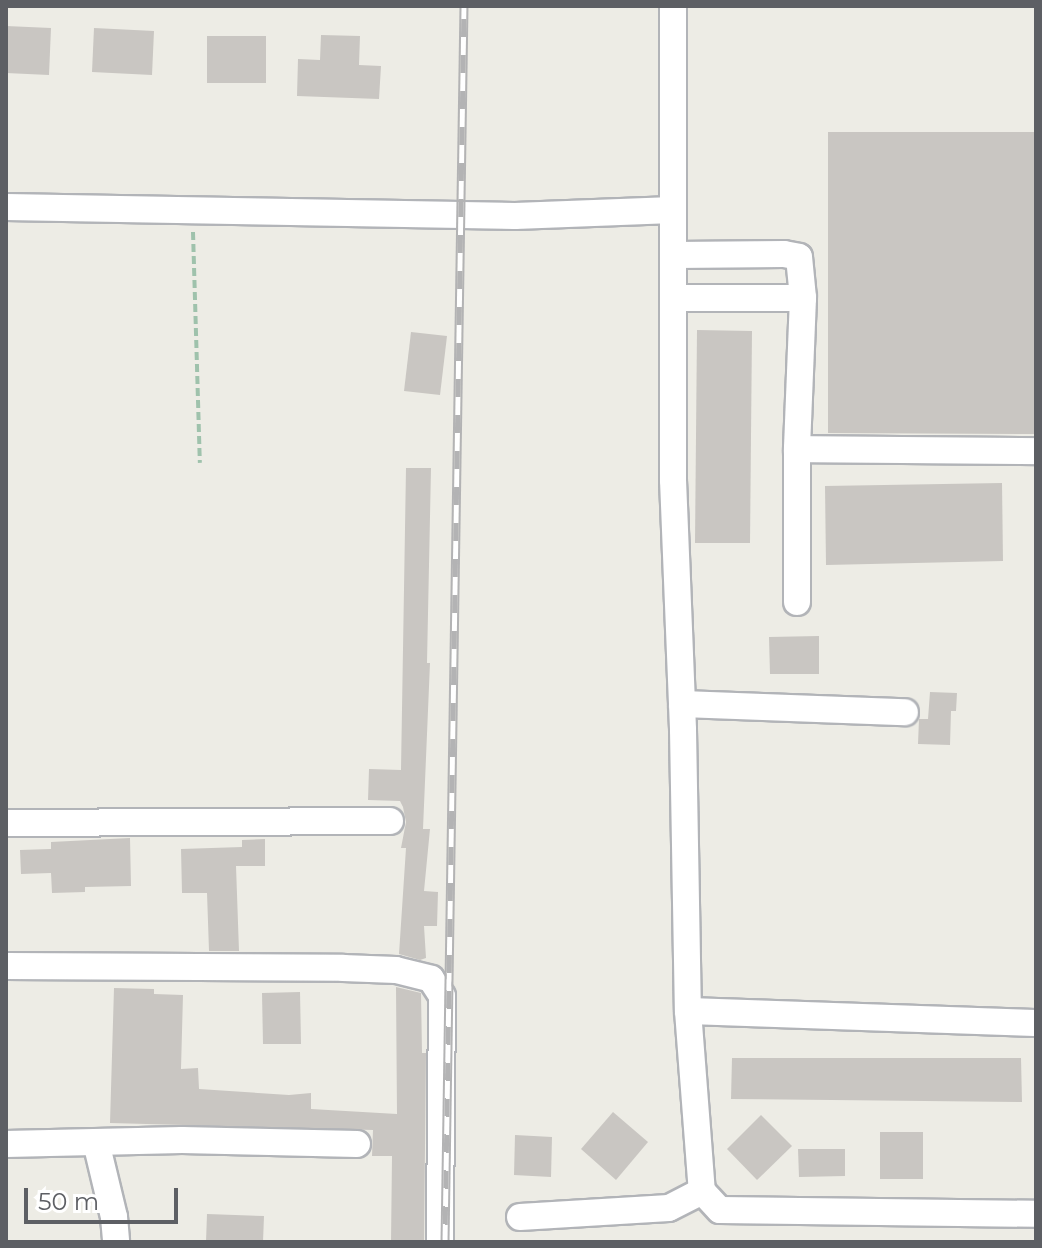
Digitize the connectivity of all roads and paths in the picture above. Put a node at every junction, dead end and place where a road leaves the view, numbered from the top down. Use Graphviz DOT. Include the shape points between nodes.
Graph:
graph roads {
  1 [pos="673,6"];
  2 [pos="6,207"];
  3 [pos="193,210"];
  4 [pos="673,210"];
  5 [pos="675,255"];
  6 [pos="676,298"];
  7 [pos="803,298"];
  8 [pos="797,449"];
  9 [pos="1036,451"];
  10 [pos="200,463"];
  11 [pos="797,602"];
  12 [pos="682,704"];
  13 [pos="905,712"];
  14 [pos="390,821"];
  15 [pos="6,823"];
  16 [pos="6,966"];
  17 [pos="688,1011"];
  18 [pos="1036,1023"];
  19 [pos="96,1142"];
  20 [pos="6,1144"];
  21 [pos="357,1144"];
  22 [pos="702,1191"];
  23 [pos="1036,1214"];
  24 [pos="520,1217"];
  25 [pos="116,1242"];
  26 [pos="440,1242"];
  1 -- 4 [label="street"];
  2 -- 3 [label="street"];
  3 -- 4 [label="street" via="515,216"];
  3 -- 10 [label="path"];
  4 -- 5 [label="street"];
  5 -- 6 [label="street"];
  5 -- 7 [label="street" via="793,254 802,268"];
  6 -- 7 [label="street"];
  6 -- 12 [label="street" via="673,480"];
  7 -- 8 [label="street"];
  8 -- 9 [label="street"];
  8 -- 11 [label="street"];
  12 -- 13 [label="street"];
  12 -- 17 [label="street"];
  14 -- 15 [label="street"];
  16 -- 26 [label="street" via="343,968 396,970 431,979 442,996"];
  17 -- 18 [label="street"];
  17 -- 22 [label="street"];
  19 -- 20 [label="street"];
  19 -- 21 [label="street"];
  19 -- 25 [label="street"];
  22 -- 23 [label="street" via="728,1212"];
  22 -- 24 [label="street" via="669,1208"];
}
